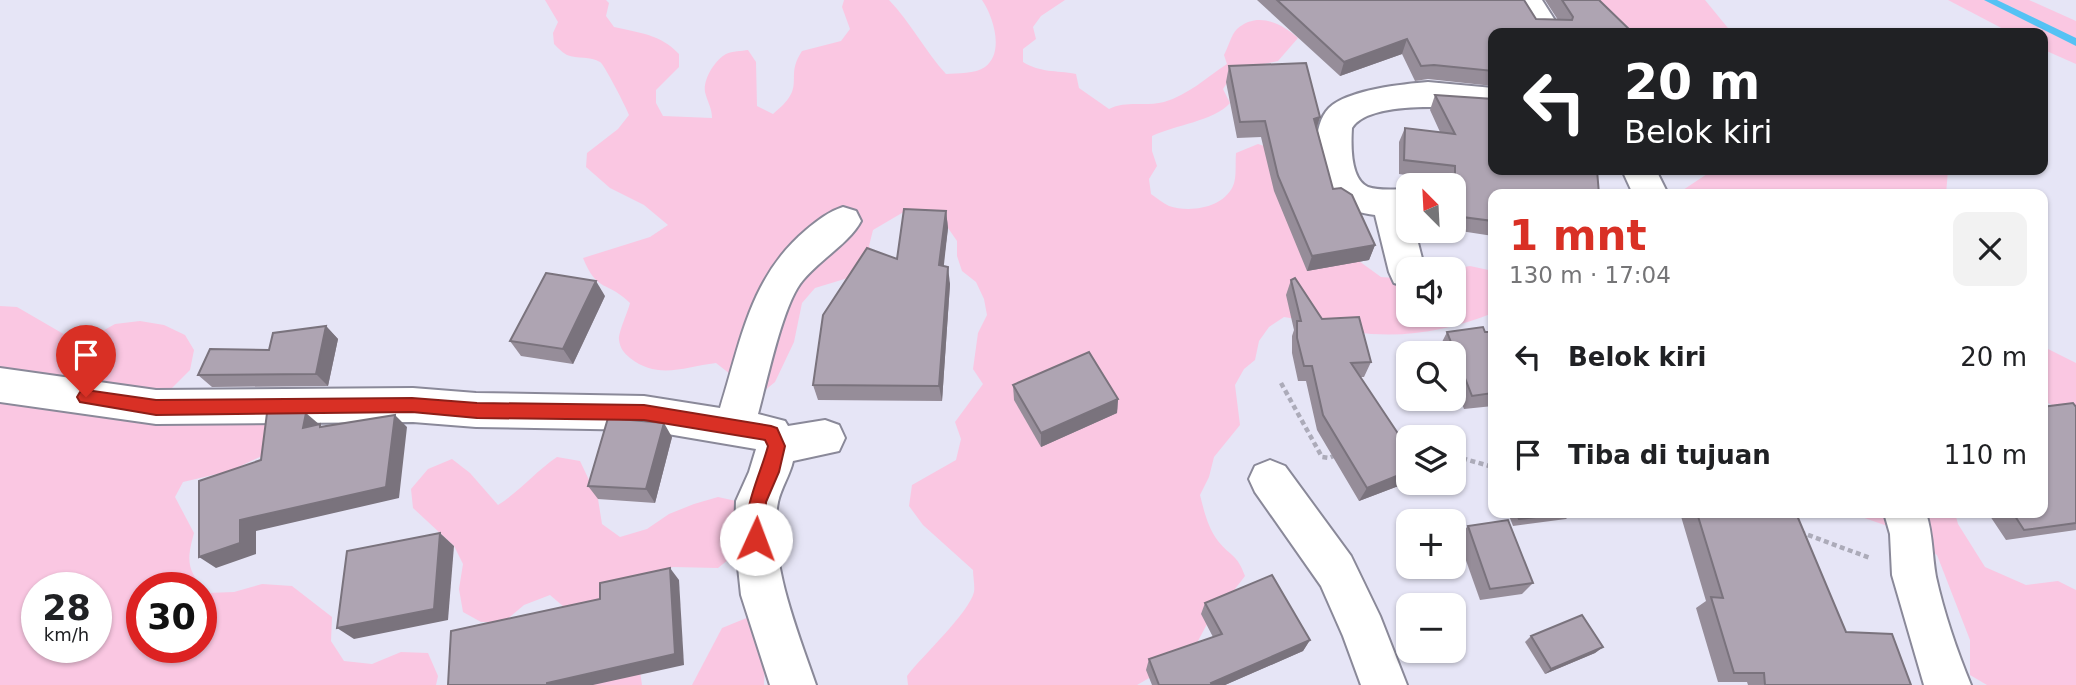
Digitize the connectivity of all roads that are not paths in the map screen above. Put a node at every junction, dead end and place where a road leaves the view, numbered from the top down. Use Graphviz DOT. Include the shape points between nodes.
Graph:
graph roads {
  1 [pos="1526,0"];
  2 [pos="1544,28"];
  3 [pos="1488,99"];
  4 [pos="1396,203"];
  5 [pos="843,222"];
  6 [pos="5,391"];
  7 [pos="734,427"];
  8 [pos="825,438"];
  9 [pos="777,446"];
  10 [pos="1270,479"];
  11 [pos="1906,518"];
  12 [pos="793,685"];
  13 [pos="1384,685"];
  14 [pos="1948,685"];
  1 -- 2 [label="street"];
  3 -- 4 [label="street" via="1408,94 1341,116 1335,124 1335,143 1343,185 1370,202"];
  5 -- 7 [label="street" via="782,278"];
  6 -- 7 [label="street" via="156,407 412,405 644,413"];
  7 -- 9 [label="street" via="771,434"];
  8 -- 9 [label="street"];
  9 -- 12 [label="street" via="757,502 756,539 763,595"];
  10 -- 13 [label="street" via="1336,571"];
  11 -- 14 [label="street" via="1913,575"];
}
